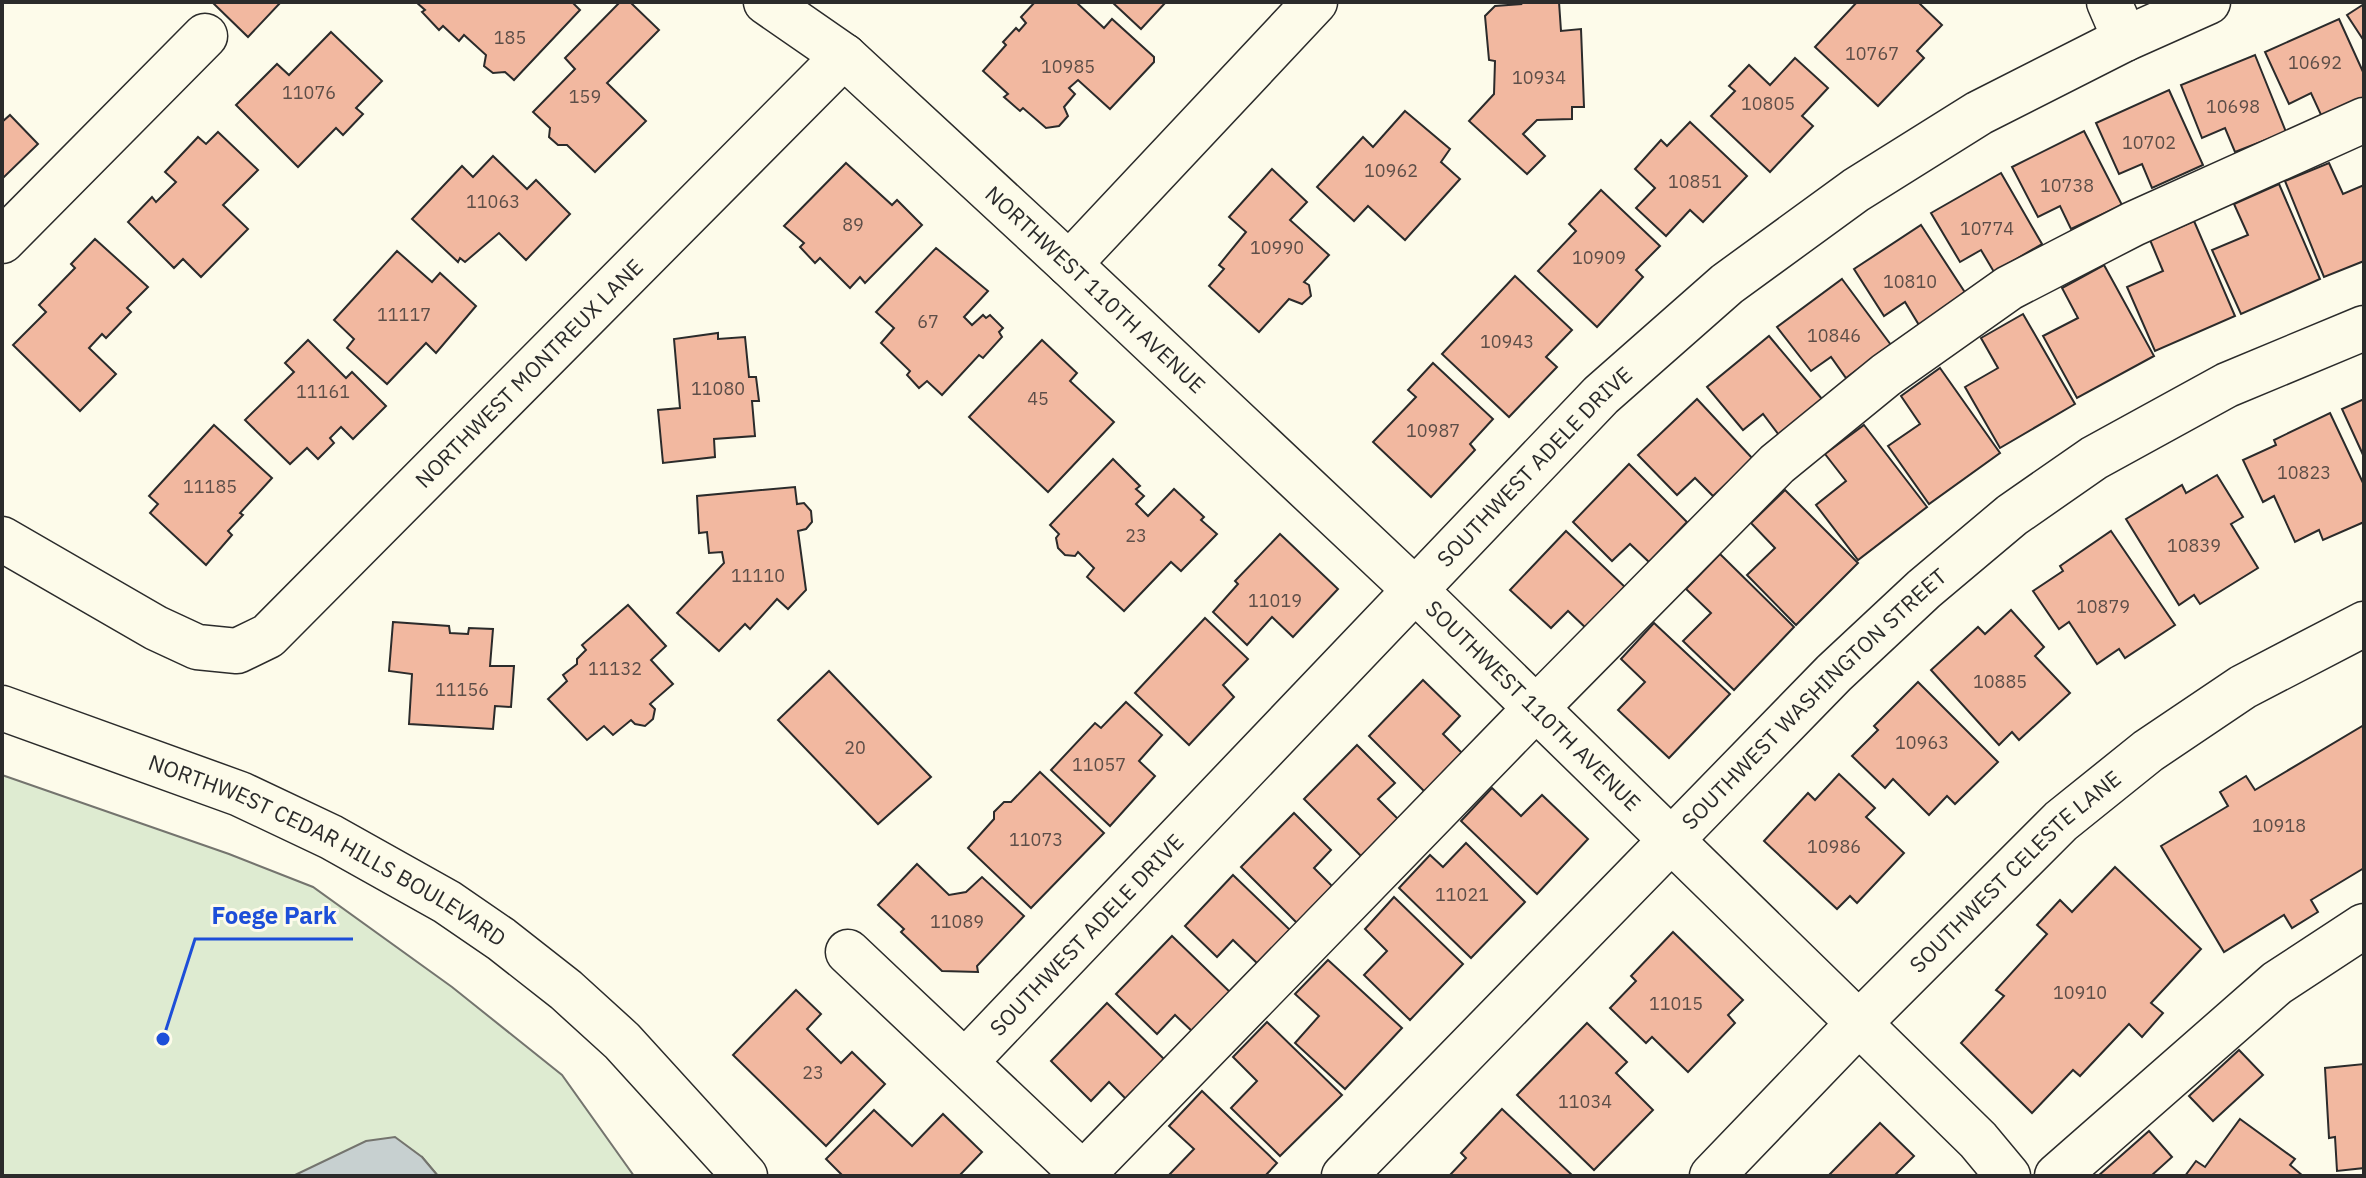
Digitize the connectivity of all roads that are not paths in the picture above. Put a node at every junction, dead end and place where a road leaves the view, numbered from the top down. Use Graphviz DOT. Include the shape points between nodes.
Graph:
graph roads {
  1 [pos="766,2"];
  2 [pos="1315,2"];
  3 [pos="2208,2"];
  4 [pos="2117,21"];
  5 [pos="205,36"];
  6 [pos="844,56"];
  7 [pos="2364,120"];
  8 [pos="2,241"];
  9 [pos="1069,264"];
  10 [pos="2364,328"];
  11 [pos="2,539"];
  12 [pos="1415,590"];
  13 [pos="2364,624"];
  14 [pos="2,708"];
  15 [pos="1536,708"];
  16 [pos="1673,840"];
  17 [pos="2362,937"];
  18 [pos="848,952"];
  19 [pos="1859,1023"];
  20 [pos="965,1062"];
  21 [pos="1084,1175"];
  22 [pos="745,1176"];
  23 [pos="1344,1176"];
  24 [pos="1712,1176"];
  25 [pos="2008,1176"];
  26 [pos="2057,1176"];
  1 -- 6 [label="street, NORTHWEST 110TH AVENUE"];
  2 -- 9 [label="street"];
  3 -- 4 [label="street, SOUTHWEST ADELE DRIVE"];
  4 -- 12 [label="street, SOUTHWEST ADELE DRIVE" via="1856,190 1727,284 1601,395"];
  5 -- 8 [label="street"];
  6 -- 9 [label="street, NORTHWEST 110TH AVENUE"];
  6 -- 11 [label="street, NORTHWEST MONTREUX LANE" via="268,636 237,651 197,647"];
  7 -- 15 [label="street" via="2133,224 2009,288 1886,375 1777,464"];
  9 -- 12 [label="street, NORTHWEST 110TH AVENUE"];
  10 -- 16 [label="street, SOUTHWEST WASHINGTON STREET" via="2227,385 2094,458 2012,515 1834,673"];
  12 -- 15 [label="street, SOUTHWEST 110TH AVENUE"];
  12 -- 20 [label="street, SOUTHWEST ADELE DRIVE"];
  13 -- 19 [label="street, SOUTHWEST CELESTE LANE" via="2243,687 2148,751 2061,821"];
  14 -- 22 [label="street, NORTHWEST CEDAR HILLS BOULEVARD" via="240,794 447,902 566,990 622,1041"];
  15 -- 16 [label="street, SOUTHWEST 110TH AVENUE"];
  15 -- 21 [label="street"];
  16 -- 19 [label="street, SOUTHWEST 110TH AVENUE"];
  16 -- 23 [label="street, SOUTHWEST WASHINGTON STREET"];
  17 -- 26 [label="street" via="2277,983"];
  18 -- 20 [label="street"];
  19 -- 24 [label="street, SOUTHWEST CELESTE LANE"];
  19 -- 25 [label="street, SOUTHWEST 110TH AVENUE"];
  20 -- 21 [label="street"];
}
